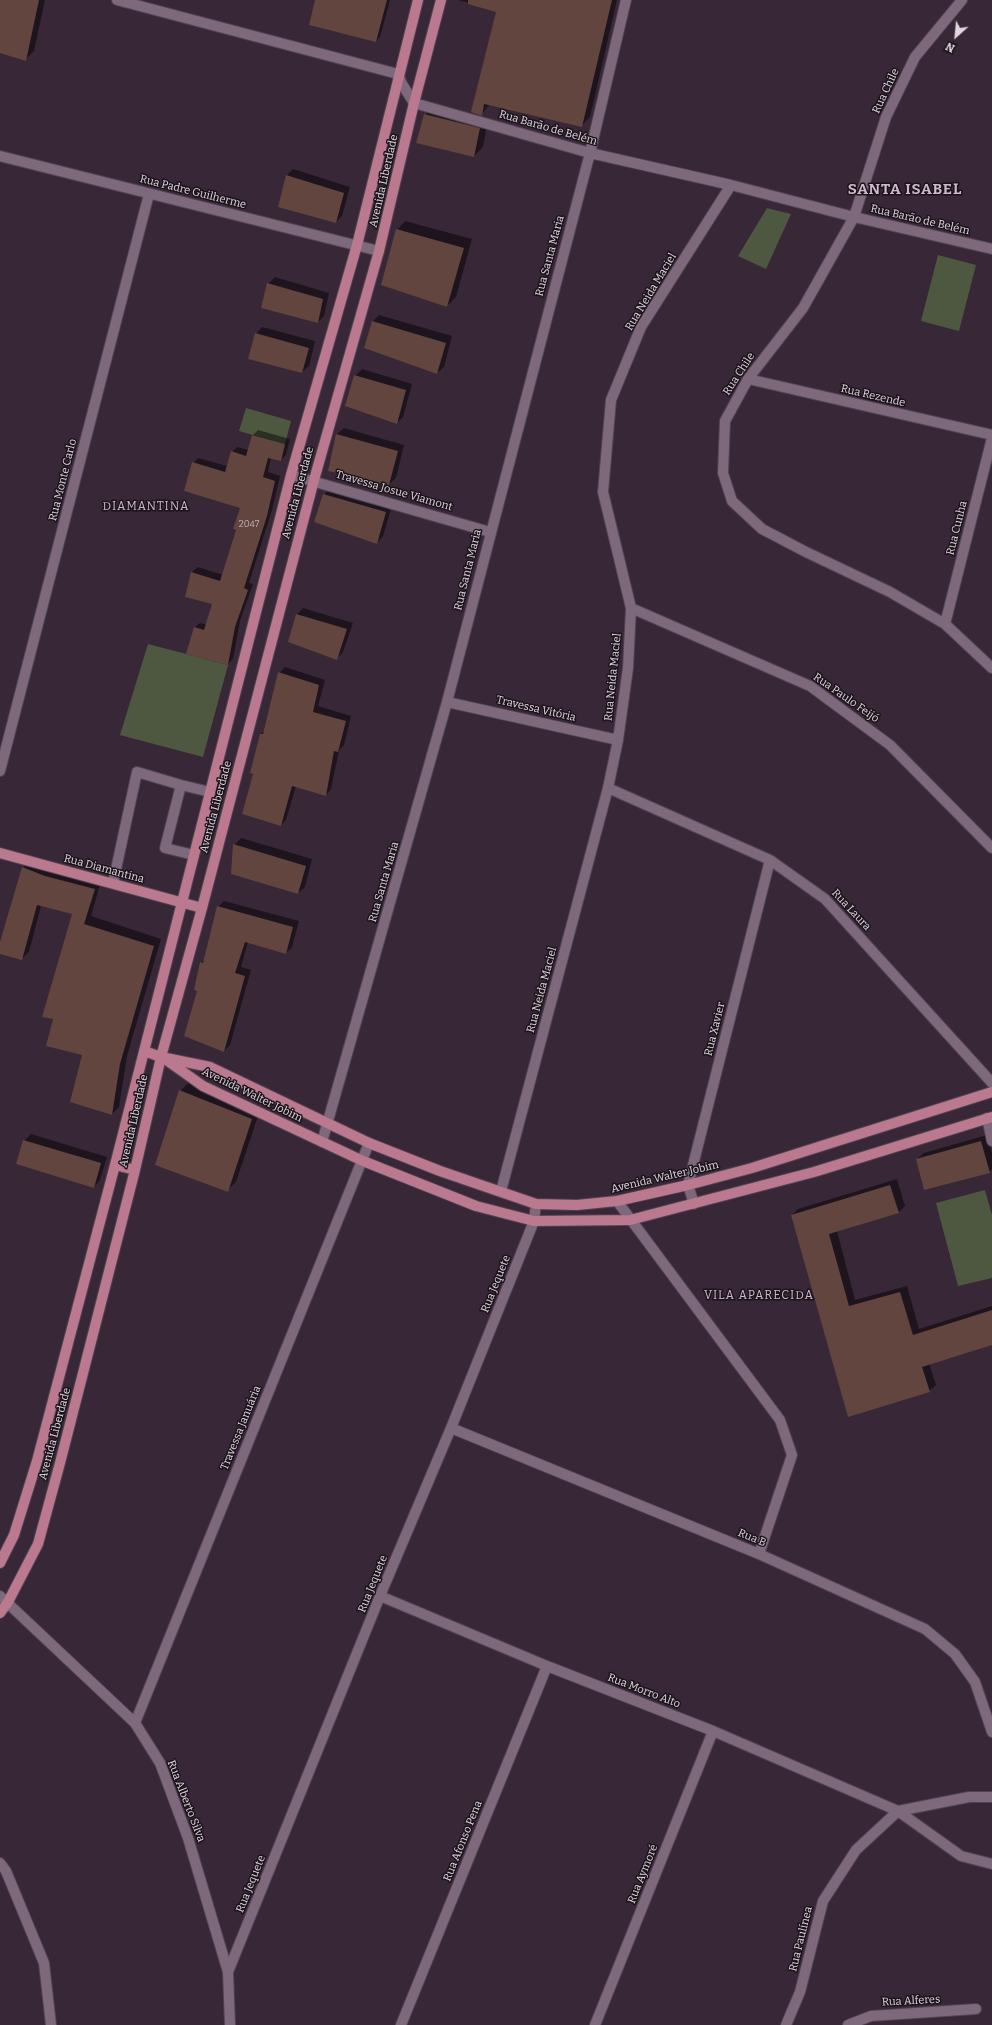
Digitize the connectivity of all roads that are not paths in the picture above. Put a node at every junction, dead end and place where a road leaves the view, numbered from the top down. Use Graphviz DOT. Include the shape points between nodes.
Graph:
graph roads {
  1 [pos="121,0"];
  2 [pos="418,0"];
  3 [pos="441,0"];
  4 [pos="626,0"];
  5 [pos="962,0"];
  6 [pos="398,74"];
  7 [pos="414,103"];
  8 [pos="590,153"];
  9 [pos="0,156"];
  10 [pos="731,185"];
  11 [pos="149,194"];
  12 [pos="854,217"];
  13 [pos="357,245"];
  14 [pos="992,249"];
  15 [pos="379,251"];
  16 [pos="748,379"];
  17 [pos="992,437"];
  18 [pos="291,475"];
  19 [pos="314,480"];
  20 [pos="490,532"];
  21 [pos="631,608"];
  22 [pos="945,624"];
  23 [pos="992,668"];
  24 [pos="448,702"];
  25 [pos="618,740"];
  26 [pos="0,772"];
  27 [pos="181,785"];
  28 [pos="608,788"];
  29 [pos="210,792"];
  30 [pos="992,848"];
  31 [pos="0,853"];
  32 [pos="194,855"];
  33 [pos="770,860"];
  34 [pos="113,883"];
  35 [pos="182,902"];
  36 [pos="202,908"];
  37 [pos="144,1051"];
  38 [pos="161,1057"];
  39 [pos="992,1083"];
  40 [pos="992,1092"];
  41 [pos="990,1118"];
  42 [pos="328,1122"];
  43 [pos="992,1141"];
  44 [pos="322,1142"];
  45 [pos="369,1143"];
  46 [pos="363,1161"];
  47 [pos="115,1165"];
  48 [pos="135,1170"];
  49 [pos="688,1185"];
  50 [pos="501,1191"];
  51 [pos="617,1201"];
  52 [pos="536,1204"];
  53 [pos="694,1204"];
  54 [pos="630,1220"];
  55 [pos="534,1221"];
  56 [pos="451,1428"];
  57 [pos="759,1554"];
  58 [pos="0,1563"];
  59 [pos="0,1596"];
  60 [pos="380,1596"];
  61 [pos="8,1602"];
  62 [pos="0,1613"];
  63 [pos="547,1666"];
  64 [pos="135,1723"];
  65 [pos="713,1731"];
  66 [pos="992,1732"];
  67 [pos="992,1797"];
  68 [pos="898,1811"];
  69 [pos="0,1863"];
  70 [pos="992,1864"];
  71 [pos="228,1972"];
  72 [pos="976,2009"];
  73 [pos="51,2025"];
  74 [pos="230,2025"];
  75 [pos="401,2025"];
  76 [pos="595,2025"];
  77 [pos="786,2025"];
  78 [pos="848,2025"];
  1 -- 6 [label="street"];
  2 -- 6 [label="main road, Avenida Liberdade"];
  3 -- 7 [label="main road, Avenida Liberdade"];
  4 -- 8 [label="street, Rua Santa Maria"];
  5 -- 12 [label="street, Rua Chile" via="915,57 886,117"];
  6 -- 7 [label="street"];
  6 -- 13 [label="main road, Avenida Liberdade"];
  7 -- 8 [label="street, Rua Barão de Belém"];
  7 -- 15 [label="main road, Avenida Liberdade"];
  8 -- 10 [label="street, Rua Barão de Belém"];
  8 -- 20 [label="street, Rua Santa Maria"];
  9 -- 11 [label="street, Rua Padre Guilherme"];
  10 -- 12 [label="street, Rua Barão de Belém"];
  10 -- 21 [label="street, Rua Neida Maciel" via="641,328 611,400 603,492"];
  11 -- 13 [label="street, Rua Padre Guilherme"];
  11 -- 26 [label="street, Rua Monte Carlo"];
  12 -- 14 [label="street, Rua Barão de Belém"];
  12 -- 16 [label="street, Rua Chile" via="803,308"];
  13 -- 15 [label="street, Rua Padre Guilherme"];
  13 -- 18 [label="main road, Avenida Liberdade"];
  15 -- 19 [label="main road, Avenida Liberdade"];
  16 -- 17 [label="street, Rua Rezende"];
  16 -- 22 [label="street, Rua Chile" via="724,420 723,473 732,501 762,529 890,592"];
  17 -- 22 [label="street, Rua Cunha"];
  18 -- 19 [label="street, Travessa Josue Viamont"];
  18 -- 29 [label="main road, Avenida Liberdade"];
  19 -- 20 [label="street, Travessa Josue Viamont"];
  19 -- 36 [label="main road, Avenida Liberdade"];
  20 -- 24 [label="street, Rua Santa Maria"];
  21 -- 25 [label="street, Rua Neida Maciel" via="628,668"];
  21 -- 30 [label="street, Rua Paulo Feijó" via="810,686 890,745"];
  22 -- 23 [label="street, Rua Chile"];
  24 -- 25 [label="street, Travessa Vitória"];
  24 -- 42 [label="street, Rua Santa Maria"];
  25 -- 28 [label="street, Rua Neida Maciel"];
  27 -- 29 [label="street"];
  27 -- 32 [label="street" via="165,848"];
  27 -- 34 [label="street" via="137,772"];
  28 -- 33 [label="street, Rua Laura"];
  28 -- 50 [label="street, Rua Neida Maciel"];
  29 -- 32 [label="main road, Avenida Liberdade"];
  31 -- 34 [label="main road, Rua Diamantina"];
  32 -- 35 [label="main road, Avenida Liberdade"];
  33 -- 39 [label="street, Rua Laura" via="825,899"];
  33 -- 49 [label="street, Rua Xavier"];
  34 -- 35 [label="main road, Rua Diamantina"];
  35 -- 36 [label="main road, Rua Diamantina"];
  35 -- 37 [label="main road, Avenida Liberdade"];
  36 -- 38 [label="main road, Avenida Liberdade"];
  37 -- 38 [label="main road"];
  37 -- 47 [label="main road, Avenida Liberdade"];
  38 -- 42 [label="main road, Avenida Walter Jobim" via="210,1067"];
  38 -- 44 [label="main road, Avenida Walter Jobim" via="203,1086"];
  38 -- 48 [label="main road, Avenida Liberdade"];
  40 -- 49 [label="main road, Avenida Walter Jobim"];
  41 -- 43 [label="street"];
  41 -- 53 [label="main road, Avenida Walter Jobim" via="814,1172"];
  42 -- 44 [label="street, Rua Santa Maria"];
  42 -- 45 [label="main road, Avenida Walter Jobim"];
  44 -- 46 [label="main road, Avenida Walter Jobim"];
  45 -- 46 [label="street, Travessa Januária"];
  45 -- 50 [label="main road, Avenida Walter Jobim" via="440,1171"];
  46 -- 55 [label="main road, Avenida Walter Jobim" via="476,1206"];
  46 -- 64 [label="street, Travessa Januária"];
  47 -- 48 [label="main road"];
  47 -- 58 [label="main road, Avenida Liberdade" via="37,1461 14,1535"];
  48 -- 61 [label="main road, Avenida Liberdade" via="38,1544"];
  49 -- 51 [label="main road, Avenida Walter Jobim"];
  49 -- 53 [label="street"];
  50 -- 52 [label="main road, Avenida Walter Jobim"];
  51 -- 52 [label="main road, Avenida Walter Jobim" via="577,1205"];
  51 -- 54 [label="street"];
  52 -- 55 [label="street, Rua Jequete"];
  53 -- 54 [label="main road, Avenida Walter Jobim"];
  54 -- 55 [label="main road, Avenida Walter Jobim"];
  54 -- 57 [label="street" via="780,1420 792,1455"];
  55 -- 56 [label="street, Rua Jequete"];
  56 -- 57 [label="street, Rua B"];
  56 -- 60 [label="street, Rua Jequete"];
  57 -- 66 [label="street, Rua B" via="925,1629 955,1654 975,1682"];
  59 -- 61 [label="street, Rua Alberto Silva"];
  60 -- 63 [label="street, Rua Morro Alto"];
  60 -- 71 [label="street, Rua Jequete"];
  61 -- 62 [label="main road, Avenida Liberdade"];
  61 -- 64 [label="street, Rua Alberto Silva"];
  63 -- 65 [label="street, Rua Morro Alto"];
  63 -- 75 [label="street, Rua Afonso Pena"];
  64 -- 71 [label="street, Rua Alberto Silva" via="160,1763 188,1838"];
  65 -- 68 [label="street, Rua Morro Alto"];
  65 -- 76 [label="street, Rua Aymoré"];
  67 -- 68 [label="street" via="970,1797"];
  68 -- 70 [label="street" via="961,1856"];
  68 -- 77 [label="street, Rua Paulínea" via="856,1850 823,1901 800,1992"];
  69 -- 73 [label="street" via="6,1871 44,1963"];
  71 -- 74 [label="street, Rua Alberto Silva"];
  72 -- 78 [label="street, Rua Alferes" via="871,2016"];
}
